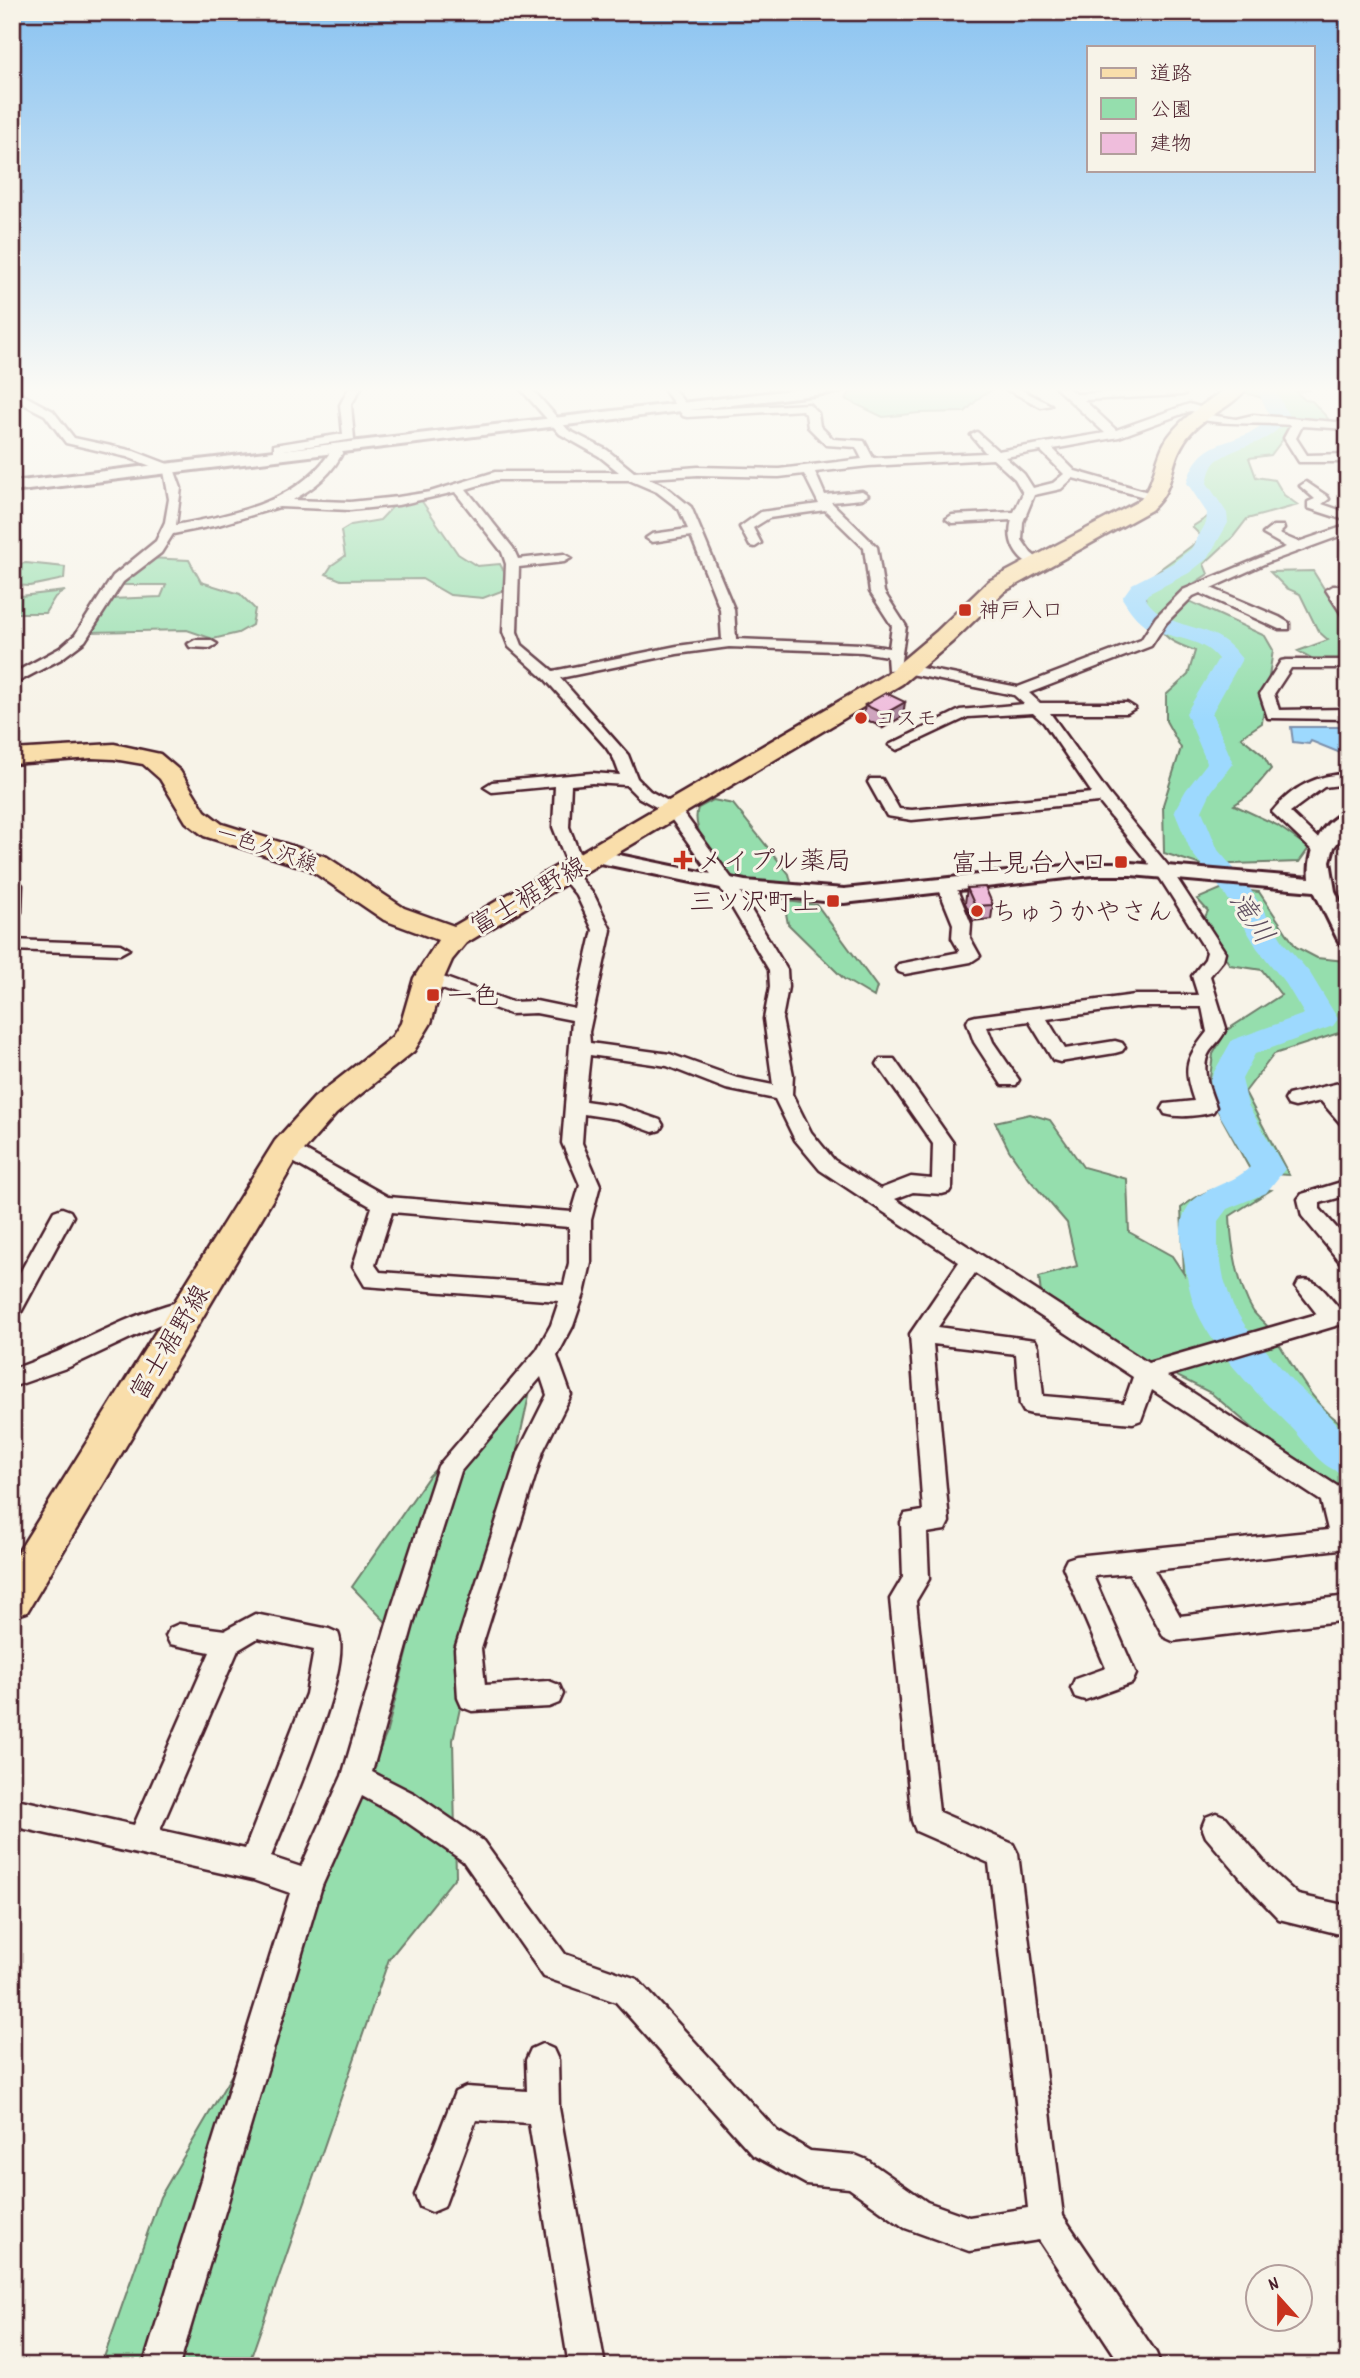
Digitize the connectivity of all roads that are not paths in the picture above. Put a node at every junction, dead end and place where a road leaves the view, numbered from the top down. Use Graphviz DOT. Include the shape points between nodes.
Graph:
graph roads {
  1 [pos="175,499"];
  2 [pos="285,499"];
  3 [pos="407,499"];
  4 [pos="467,499"];
  5 [pos="676,499"];
  6 [pos="822,499"];
  7 [pos="840,499"];
  8 [pos="1027,499"];
  9 [pos="1152,499"];
  10 [pos="1323,499"];
  11 [pos="824,502"];
  12 [pos="278,503"];
  13 [pos="1017,516"];
  14 [pos="1348,517"];
  15 [pos="951,519"];
  16 [pos="1278,529"];
  17 [pos="1348,529"];
  18 [pos="167,531"];
  19 [pos="694,532"];
  20 [pos="513,536"];
  21 [pos="495,537"];
  22 [pos="652,538"];
  23 [pos="755,542"];
  24 [pos="1298,547"];
  25 [pos="564,558"];
  26 [pos="513,564"];
  27 [pos="1037,564"];
  28 [pos="1200,587"];
  29 [pos="1348,590"];
  30 [pos="1348,613"];
  31 [pos="1284,626"];
  32 [pos="729,643"];
  33 [pos="1348,664"];
  34 [pos="898,667"];
  35 [pos="551,676"];
  36 [pos="13,679"];
  37 [pos="1019,692"];
  38 [pos="1038,708"];
  39 [pos="1127,708"];
  40 [pos="1348,714"];
  41 [pos="897,745"];
  42 [pos="12,757"];
  43 [pos="1348,779"];
  44 [pos="563,780"];
  45 [pos="630,780"];
  46 [pos="876,782"];
  47 [pos="492,787"];
  48 [pos="1103,797"];
  49 [pos="673,810"];
  50 [pos="1348,818"];
  51 [pos="1322,850"];
  52 [pos="579,865"];
  53 [pos="1167,872"];
  54 [pos="1266,881"];
  55 [pos="726,883"];
  56 [pos="13,885"];
  57 [pos="1320,885"];
  58 [pos="947,887"];
  59 [pos="12,912"];
  60 [pos="1345,929"];
  61 [pos="456,937"];
  62 [pos="12,945"];
  63 [pos="120,949"];
  64 [pos="905,968"];
  65 [pos="429,978"];
  66 [pos="1207,1001"];
  67 [pos="1034,1013"];
  68 [pos="584,1017"];
  69 [pos="1115,1047"];
  70 [pos="581,1048"];
  71 [pos="887,1064"];
  72 [pos="1009,1080"];
  73 [pos="1348,1087"];
  74 [pos="1325,1092"];
  75 [pos="782,1094"];
  76 [pos="1295,1100"];
  77 [pos="574,1106"];
  78 [pos="1172,1109"];
  79 [pos="1348,1119"];
  80 [pos="653,1125"];
  81 [pos="286,1149"];
  82 [pos="1348,1187"];
  83 [pos="879,1198"];
  84 [pos="384,1204"];
  85 [pos="62,1216"];
  86 [pos="580,1220"];
  87 [pos="1348,1256"];
  88 [pos="972,1261"];
  89 [pos="1307,1287"];
  90 [pos="573,1294"];
  91 [pos="190,1307"];
  92 [pos="12,1308"];
  93 [pos="1341,1315"];
  94 [pos="921,1334"];
  95 [pos="545,1356"];
  96 [pos="1146,1373"];
  97 [pos="12,1378"];
  98 [pos="1340,1502"];
  99 [pos="1345,1544"];
  100 [pos="1136,1561"];
  101 [pos="12,1599"];
  102 [pos="1348,1608"];
  103 [pos="179,1636"];
  104 [pos="228,1642"];
  105 [pos="1085,1688"];
  106 [pos="549,1694"];
  107 [pos="356,1778"];
  108 [pos="12,1812"];
  109 [pos="1216,1827"];
  110 [pos="142,1839"];
  111 [pos="253,1866"];
  112 [pos="308,1884"];
  113 [pos="1348,1921"];
  114 [pos="542,2060"];
  115 [pos="543,2108"];
  116 [pos="432,2195"];
  117 [pos="1047,2222"];
  118 [pos="161,2366"];
  119 [pos="587,2366"];
  120 [pos="1143,2366"];
  1 -- 18 [label="street"];
  2 -- 12 [label="street"];
  3 -- 12 [label="street" via="350,506"];
  4 -- 21 [label="street"];
  5 -- 19 [label="street" via="685,507"];
  6 -- 11 [label="street"];
  7 -- 11 [label="street"];
  8 -- 13 [label="street"];
  9 -- 27 [label="main road, 富士裾野線"];
  10 -- 14 [label="street" via="1312,505"];
  11 -- 23 [label="street" via="765,515 746,527"];
  11 -- 34 [label="street" via="870,547 880,599 899,626"];
  12 -- 18 [label="street"];
  13 -- 15 [label="street"];
  13 -- 27 [label="street" via="1018,544 1024,556"];
  16 -- 24 [label="street" via="1269,534"];
  17 -- 24 [label="street"];
  18 -- 36 [label="street" via="156,549 119,578 81,637"];
  19 -- 22 [label="street"];
  19 -- 32 [label="street" via="727,609"];
  20 -- 21 [label="street"];
  21 -- 26 [label="street"];
  24 -- 28 [label="street"];
  25 -- 26 [label="street"];
  26 -- 35 [label="street" via="510,632 516,647"];
  27 -- 34 [label="main road, 富士裾野線" via="986,594 944,638"];
  28 -- 31 [label="street"];
  28 -- 37 [label="street" via="1180,599 1146,643"];
  29 -- 30 [label="street" via="1333,590"];
  32 -- 34 [label="street" via="862,648"];
  32 -- 35 [label="street"];
  33 -- 40 [label="street" via="1286,664 1267,694 1273,715"];
  34 -- 37 [label="street"];
  34 -- 49 [label="main road, 富士裾野線"];
  35 -- 45 [label="street" via="622,758"];
  37 -- 38 [label="street"];
  38 -- 39 [label="street"];
  38 -- 41 [label="street" via="965,713"];
  38 -- 48 [label="street"];
  42 -- 61 [label="main road, 一色久沢線" via="115,751 148,757 164,768 199,822 318,863 394,914"];
  43 -- 51 [label="street" via="1329,778 1305,790 1280,812"];
  44 -- 45 [label="street"];
  44 -- 47 [label="street"];
  44 -- 52 [label="street" via="561,827"];
  45 -- 49 [label="street"];
  46 -- 48 [label="street" via="893,813 912,816"];
  48 -- 53 [label="street"];
  49 -- 52 [label="main road, 富士裾野線"];
  49 -- 55 [label="street"];
  50 -- 51 [label="street"];
  51 -- 57 [label="street"];
  52 -- 55 [label="street"];
  52 -- 61 [label="main road, 富士裾野線"];
  52 -- 68 [label="street" via="585,895 602,930"];
  53 -- 54 [label="street"];
  53 -- 58 [label="street" via="1093,869"];
  53 -- 66 [label="street" via="1216,952 1202,975"];
  54 -- 57 [label="street"];
  55 -- 58 [label="street" via="844,896"];
  55 -- 75 [label="street" via="778,970 773,1018"];
  56 -- 59 [label="street"];
  57 -- 60 [label="street"];
  58 -- 64 [label="street" via="962,924 961,938 971,956"];
  61 -- 65 [label="main road, 富士裾野線"];
  62 -- 63 [label="street"];
  65 -- 68 [label="street" via="510,1008 536,1007"];
  65 -- 81 [label="main road, 富士裾野線" via="416,1023 403,1044 325,1107"];
  66 -- 67 [label="street" via="1135,1001"];
  66 -- 78 [label="street" via="1218,1024 1214,1038 1200,1051 1196,1073 1206,1107"];
  67 -- 69 [label="street" via="1059,1055"];
  67 -- 72 [label="street" via="976,1022"];
  68 -- 70 [label="street" via="579,1032"];
  70 -- 75 [label="street" via="670,1060 733,1084"];
  70 -- 77 [label="street"];
  71 -- 83 [label="street" via="943,1143 942,1187 911,1184"];
  73 -- 74 [label="street"];
  74 -- 76 [label="street"];
  74 -- 79 [label="street"];
  75 -- 83 [label="street" via="802,1135 827,1165"];
  77 -- 80 [label="street" via="620,1113"];
  77 -- 86 [label="street" via="572,1143 590,1185"];
  81 -- 84 [label="street"];
  81 -- 91 [label="main road, 富士裾野線"];
  82 -- 87 [label="street" via="1309,1199 1310,1211"];
  83 -- 88 [label="street"];
  84 -- 86 [label="street"];
  84 -- 90 [label="street" via="364,1266 373,1280"];
  85 -- 92 [label="street"];
  86 -- 90 [label="street" via="580,1263"];
  88 -- 94 [label="street"];
  88 -- 96 [label="street"];
  89 -- 93 [label="street"];
  90 -- 95 [label="street"];
  91 -- 97 [label="street" via="160,1312 46,1368"];
  91 -- 101 [label="main road, 富士裾野線"];
  93 -- 96 [label="street"];
  94 -- 96 [label="street" via="1027,1346 1032,1405 1133,1413"];
  94 -- 117 [label="street" via="936,1522 914,1522 916,1579 903,1599 926,1822 1003,1854"];
  95 -- 106 [label="street" via="559,1395 531,1451 468,1649 472,1698"];
  95 -- 107 [label="street" via="450,1466"];
  96 -- 98 [label="street"];
  98 -- 99 [label="street"];
  99 -- 100 [label="street"];
  100 -- 102 [label="street" via="1173,1629"];
  100 -- 105 [label="street" via="1076,1567 1122,1674"];
  103 -- 104 [label="street"];
  104 -- 110 [label="street"];
  104 -- 111 [label="street" via="255,1626 329,1641 320,1694"];
  107 -- 112 [label="street"];
  107 -- 117 [label="street" via="405,1804 473,1851 555,1966 626,1990 765,2143 806,2167 855,2172 917,2217 969,2234"];
  108 -- 110 [label="street"];
  109 -- 113 [label="street" via="1290,1908"];
  110 -- 111 [label="street"];
  111 -- 112 [label="street"];
  112 -- 118 [label="street"];
  114 -- 115 [label="street"];
  115 -- 116 [label="street" via="466,2103"];
  115 -- 119 [label="street"];
  117 -- 120 [label="street"];
}
